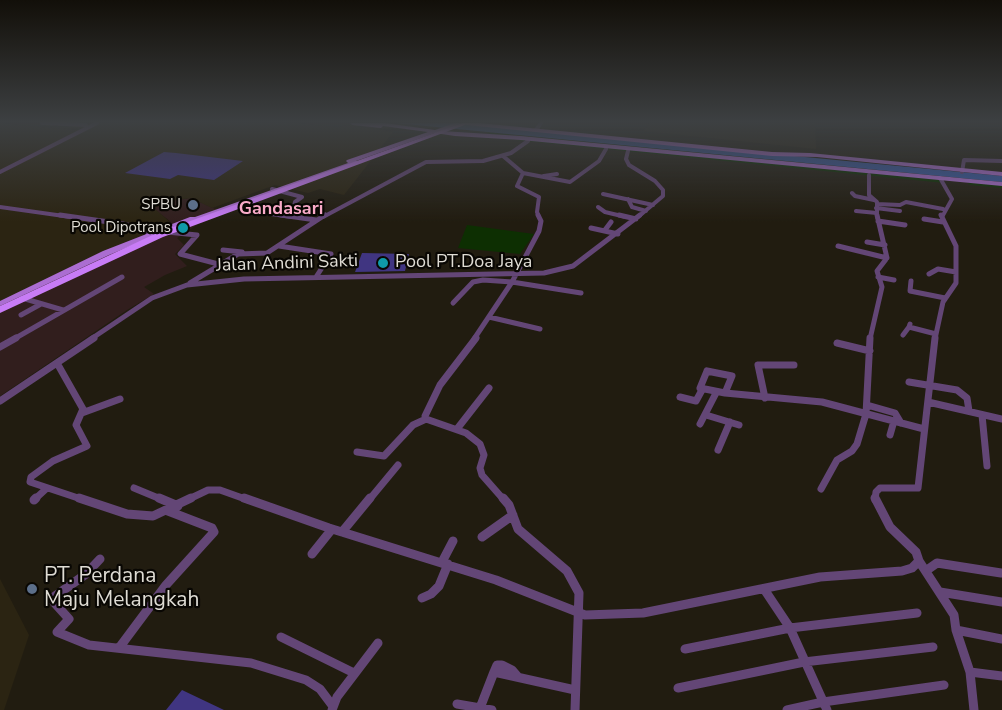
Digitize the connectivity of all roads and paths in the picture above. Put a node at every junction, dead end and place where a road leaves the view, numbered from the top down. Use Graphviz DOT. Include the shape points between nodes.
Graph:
graph roads {
  1 [pos="31,156"];
  2 [pos="367,156"];
  3 [pos="367,156"];
  4 [pos="372,156"];
  5 [pos="503,156"];
  6 [pos="601,156"];
  7 [pos="628,156"];
  8 [pos="698,156"];
  9 [pos="702,156"];
  10 [pos="817,156"];
  11 [pos="1002,161"];
  12 [pos="962,171"];
  13 [pos="0,172"];
  14 [pos="523,173"];
  15 [pos="557,174"];
  16 [pos="1002,174"];
  17 [pos="869,175"];
  18 [pos="544,177"];
  19 [pos="942,181"];
  20 [pos="1002,186"];
  21 [pos="274,189"];
  22 [pos="603,194"];
  23 [pos="853,197"];
  24 [pos="628,199"];
  25 [pos="653,205"];
  26 [pos="0,207"];
  27 [pos="598,207"];
  28 [pos="876,207"];
  29 [pos="646,211"];
  30 [pos="856,211"];
  31 [pos="899,212"];
  32 [pos="264,213"];
  33 [pos="282,214"];
  34 [pos="940,216"];
  35 [pos="191,219"];
  36 [pos="636,219"];
  37 [pos="924,219"];
  38 [pos="316,220"];
  39 [pos="878,221"];
  40 [pos="611,222"];
  41 [pos="905,225"];
  42 [pos="591,228"];
  43 [pos="605,230"];
  44 [pos="163,232"];
  45 [pos="149,234"];
  46 [pos="618,234"];
  47 [pos="867,242"];
  48 [pos="885,245"];
  49 [pos="279,246"];
  50 [pos="838,246"];
  51 [pos="223,250"];
  52 [pos="243,252"];
  53 [pos="887,258"];
  54 [pos="222,265"];
  55 [pos="956,272"];
  56 [pos="514,274"];
  57 [pos="929,274"];
  58 [pos="122,277"];
  59 [pos="878,277"];
  60 [pos="308,278"];
  61 [pos="316,278"];
  62 [pos="894,280"];
  63 [pos="911,281"];
  64 [pos="512,282"];
  65 [pos="187,285"];
  66 [pos="306,286"];
  67 [pos="581,293"];
  68 [pos="22,298"];
  69 [pos="945,298"];
  70 [pos="0,303"];
  71 [pos="453,303"];
  72 [pos="41,304"];
  73 [pos="0,310"];
  74 [pos="63,310"];
  75 [pos="21,315"];
  76 [pos="489,317"];
  77 [pos="540,329"];
  78 [pos="936,334"];
  79 [pos="903,335"];
  80 [pos="837,343"];
  81 [pos="0,347"];
  82 [pos="870,351"];
  83 [pos="58,365"];
  84 [pos="794,365"];
  85 [pos="909,382"];
  86 [pos="931,386"];
  87 [pos="489,388"];
  88 [pos="702,390"];
  89 [pos="716,393"];
  90 [pos="725,393"];
  91 [pos="680,397"];
  92 [pos="765,398"];
  93 [pos="120,399"];
  94 [pos="0,401"];
  95 [pos="928,402"];
  96 [pos="867,405"];
  97 [pos="969,411"];
  98 [pos="82,412"];
  99 [pos="866,414"];
  100 [pos="982,414"];
  101 [pos="706,415"];
  102 [pos="426,419"];
  103 [pos="1002,419"];
  104 [pos="730,422"];
  105 [pos="897,422"];
  106 [pos="403,424"];
  107 [pos="700,424"];
  108 [pos="739,424"];
  109 [pos="412,426"];
  110 [pos="457,429"];
  111 [pos="924,429"];
  112 [pos="890,435"];
  113 [pos="718,450"];
  114 [pos="357,452"];
  115 [pos="398,465"];
  116 [pos="987,466"];
  117 [pos="47,488"];
  118 [pos="134,488"];
  119 [pos="821,489"];
  120 [pos="34,500"];
  121 [pos="178,506"];
  122 [pos="168,511"];
  123 [pos="513,515"];
  124 [pos="332,529"];
  125 [pos="342,532"];
  126 [pos="482,537"];
  127 [pos="453,541"];
  128 [pos="312,554"];
  129 [pos="100,559"];
  130 [pos="919,561"];
  131 [pos="445,563"];
  132 [pos="927,570"];
  133 [pos="1001,573"];
  134 [pos="764,589"];
  135 [pos="940,592"];
  136 [pos="422,597"];
  137 [pos="1002,602"];
  138 [pos="577,612"];
  139 [pos="917,613"];
  140 [pos="790,628"];
  141 [pos="956,630"];
  142 [pos="281,637"];
  143 [pos="1002,639"];
  144 [pos="378,643"];
  145 [pos="933,647"];
  146 [pos="119,648"];
  147 [pos="685,649"];
  148 [pos="804,662"];
  149 [pos="970,672"];
  150 [pos="354,673"];
  151 [pos="1002,676"];
  152 [pos="944,685"];
  153 [pos="678,688"];
  154 [pos="575,690"];
  155 [pos="457,704"];
  156 [pos="825,706"];
  157 [pos="332,707"];
  158 [pos="480,708"];
  159 [pos="492,710"];
  160 [pos="575,710"];
  161 [pos="787,710"];
  162 [pos="974,710"];
  1 -- 13 [label="street"];
  2 -- 21 [label="main road"];
  3 -- 70 [label="highway" via="180,221"];
  4 -- 73 [label="highway" via="177,228"];
  5 -- 14 [label="street"];
  5 -- 38 [label="street" via="479,161 426,162"];
  6 -- 18 [label="street" via="571,182"];
  7 -- 25 [label="street" via="628,165 663,190 662,198"];
  8 -- 17 [label="main road"];
  9 -- 19 [label="main road"];
  10 -- 12 [label="main road"];
  11 -- 12 [label="street" via="964,159"];
  12 -- 16 [label="main road"];
  14 -- 18 [label="street"];
  14 -- 56 [label="street" via="517,186 539,197 537,213 541,221 535,242"];
  15 -- 18 [label="street"];
  17 -- 19 [label="main road"];
  17 -- 28 [label="street" via="869,195"];
  19 -- 20 [label="main road"];
  19 -- 34 [label="street" via="952,199"];
  21 -- 33 [label="street" via="302,196"];
  21 -- 35 [label="main road"];
  22 -- 24 [label="street"];
  23 -- 28 [label="street"];
  24 -- 25 [label="street"];
  24 -- 29 [label="street" via="632,207"];
  25 -- 29 [label="street, Jalan Andini Sakti"];
  26 -- 45 [label="street" via="123,224"];
  27 -- 36 [label="street"];
  28 -- 30 [label="street"];
  28 -- 31 [label="street"];
  28 -- 34 [label="street" via="906,202"];
  28 -- 39 [label="street"];
  29 -- 36 [label="street, Jalan Andini Sakti"];
  32 -- 33 [label="street"];
  33 -- 38 [label="street"];
  34 -- 37 [label="street"];
  34 -- 55 [label="street" via="956,246"];
  35 -- 44 [label="main road"];
  35 -- 45 [label="main road"];
  36 -- 46 [label="street, Jalan Andini Sakti"];
  38 -- 49 [label="street"];
  39 -- 41 [label="street"];
  39 -- 48 [label="street"];
  40 -- 43 [label="street"];
  42 -- 43 [label="street"];
  43 -- 46 [label="street"];
  44 -- 54 [label="street" via="197,235 180,254"];
  44 -- 68 [label="main road"];
  45 -- 70 [label="main road"];
  46 -- 56 [label="street, Jalan Andini Sakti" via="573,266 552,272"];
  47 -- 48 [label="street"];
  48 -- 53 [label="street"];
  49 -- 52 [label="street" via="261,254"];
  49 -- 61 [label="street" via="331,254"];
  50 -- 53 [label="street"];
  51 -- 52 [label="street"];
  52 -- 54 [label="street"];
  53 -- 59 [label="street" via="879,266"];
  54 -- 65 [label="street"];
  55 -- 57 [label="street" via="936,269"];
  55 -- 69 [label="street" via="956,283"];
  56 -- 61 [label="street, Jalan Andini Sakti"];
  56 -- 64 [label="street"];
  58 -- 74 [label="street"];
  59 -- 62 [label="street"];
  59 -- 82 [label="street" via="881,290 870,331"];
  60 -- 61 [label="street, Jalan Andini Sakti"];
  60 -- 65 [label="street, Jalan Andini Sakti"];
  60 -- 66 [label="street"];
  63 -- 69 [label="street" via="910,291"];
  64 -- 67 [label="street"];
  64 -- 71 [label="street" via="476,281"];
  64 -- 76 [label="street"];
  65 -- 83 [label="street, Jalan Andini Sakti" via="152,298"];
  68 -- 72 [label="street"];
  68 -- 73 [label="main road"];
  69 -- 78 [label="street"];
  72 -- 74 [label="street"];
  72 -- 75 [label="street"];
  74 -- 81 [label="street"];
  76 -- 77 [label="street"];
  76 -- 102 [label="street" via="440,385"];
  78 -- 79 [label="street" via="909,326"];
  78 -- 86 [label="street"];
  80 -- 82 [label="street"];
  82 -- 96 [label="street"];
  83 -- 94 [label="street, Jalan Andini Sakti"];
  83 -- 98 [label="street"];
  84 -- 92 [label="street" via="759,365"];
  85 -- 86 [label="street"];
  86 -- 95 [label="street"];
  86 -- 97 [label="street" via="957,390 968,398"];
  87 -- 110 [label="street"];
  88 -- 89 [label="street"];
  88 -- 90 [label="street" via="707,371 713,371 732,376"];
  88 -- 91 [label="street" via="696,401"];
  89 -- 90 [label="street"];
  89 -- 101 [label="street"];
  90 -- 92 [label="street"];
  92 -- 99 [label="street" via="806,399"];
  93 -- 98 [label="street"];
  95 -- 97 [label="street"];
  95 -- 111 [label="street"];
  96 -- 99 [label="street"];
  96 -- 105 [label="street" via="895,413"];
  97 -- 100 [label="street"];
  98 -- 117 [label="street" via="76,425 87,446 53,461 29,480"];
  99 -- 105 [label="street"];
  99 -- 119 [label="street" via="857,444 837,460"];
  100 -- 103 [label="street"];
  100 -- 116 [label="street"];
  101 -- 104 [label="street"];
  101 -- 107 [label="street"];
  102 -- 109 [label="street"];
  102 -- 110 [label="street"];
  104 -- 108 [label="street"];
  104 -- 113 [label="street"];
  105 -- 111 [label="street"];
  105 -- 112 [label="street"];
  106 -- 109 [label="street"];
  109 -- 114 [label="street" via="384,456"];
  110 -- 123 [label="street" via="480,444 484,455 480,472"];
  111 -- 130 [label="street" via="918,488 880,488 875,501 890,527 913,547"];
  115 -- 125 [label="street"];
  117 -- 120 [label="street"];
  117 -- 122 [label="street" via="140,516"];
  118 -- 121 [label="street"];
  121 -- 122 [label="street"];
  121 -- 124 [label="street" via="215,489"];
  122 -- 146 [label="street" via="214,532 166,585"];
  123 -- 126 [label="street"];
  123 -- 138 [label="street" via="518,529 574,580 580,599"];
  124 -- 125 [label="street"];
  124 -- 128 [label="street"];
  125 -- 131 [label="street"];
  127 -- 131 [label="street"];
  129 -- 146 [label="street" via="51,599 69,619 57,632 89,645"];
  130 -- 132 [label="street"];
  130 -- 134 [label="street" via="902,571 820,577"];
  131 -- 136 [label="street" via="439,586"];
  131 -- 138 [label="street"];
  132 -- 133 [label="street" via="937,563"];
  132 -- 135 [label="street"];
  134 -- 138 [label="street" via="643,613"];
  134 -- 140 [label="street"];
  135 -- 137 [label="street"];
  135 -- 141 [label="street" via="954,615"];
  138 -- 154 [label="street"];
  139 -- 140 [label="street"];
  140 -- 147 [label="street"];
  140 -- 148 [label="street"];
  141 -- 143 [label="street"];
  141 -- 149 [label="street"];
  142 -- 150 [label="street"];
  144 -- 150 [label="street"];
  145 -- 148 [label="street"];
  146 -- 157 [label="street" via="251,663 306,680 320,689"];
  148 -- 153 [label="street"];
  148 -- 156 [label="street"];
  149 -- 151 [label="street"];
  149 -- 162 [label="street"];
  150 -- 157 [label="street"];
  152 -- 156 [label="street"];
  154 -- 158 [label="street" via="495,672"];
  154 -- 160 [label="street"];
  155 -- 158 [label="street"];
  156 -- 161 [label="street"];
  158 -- 159 [label="street"];
}
